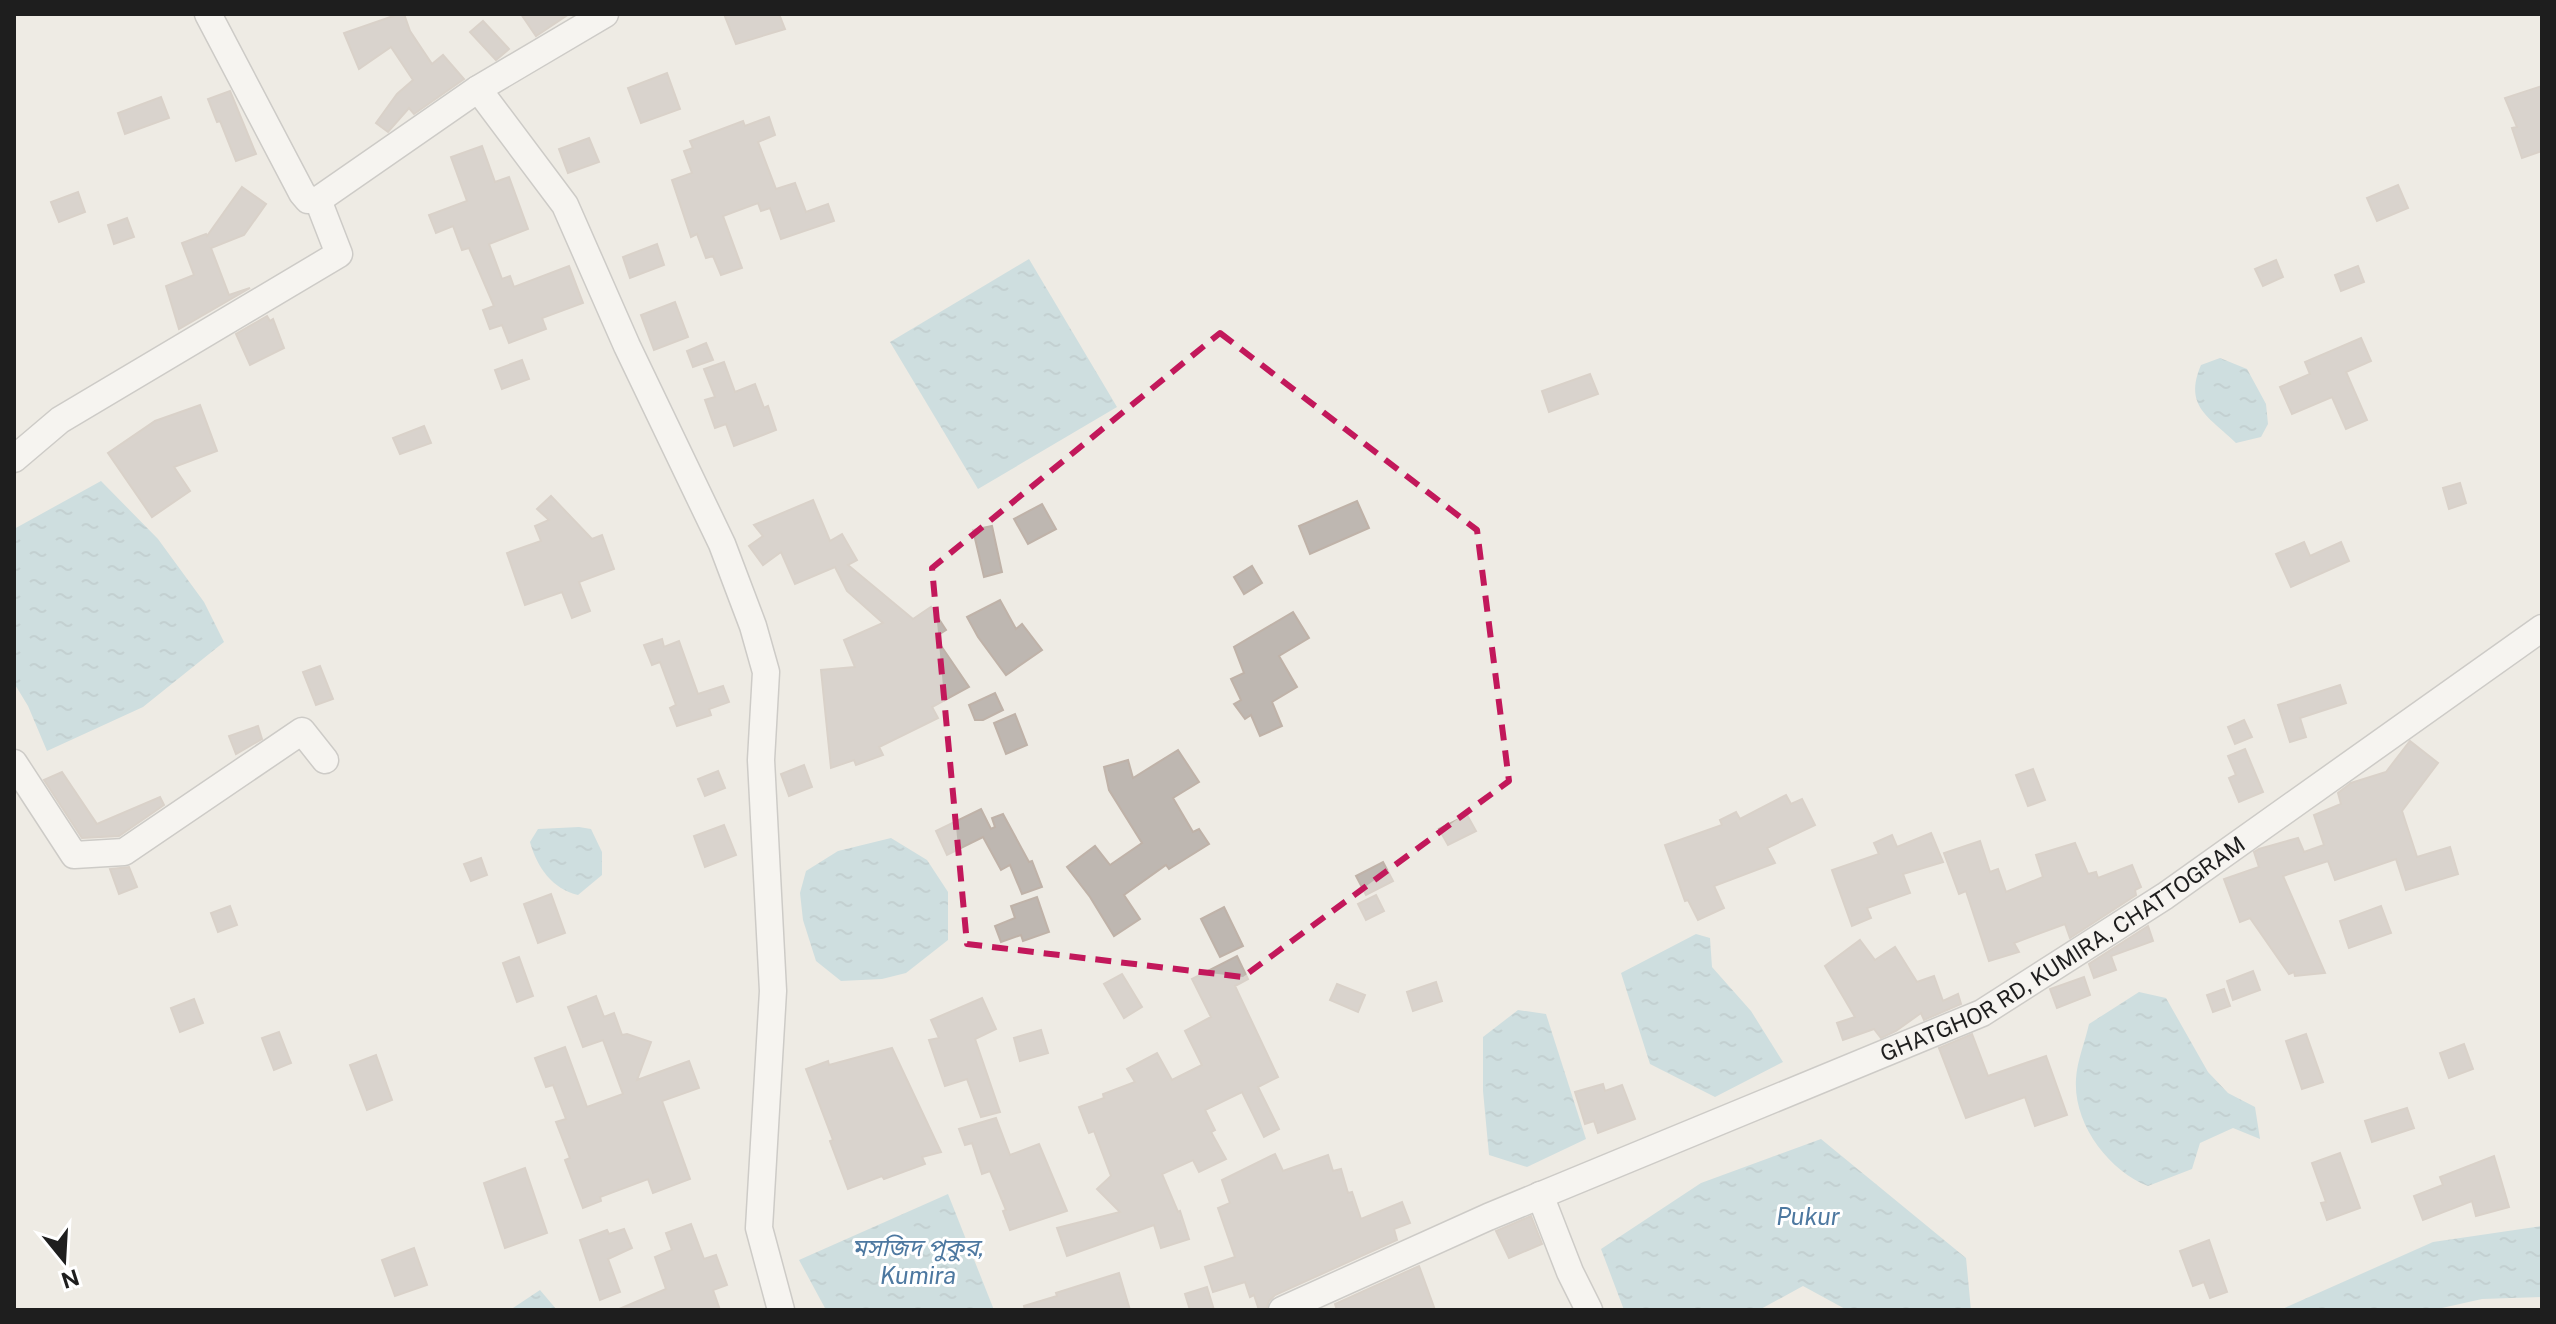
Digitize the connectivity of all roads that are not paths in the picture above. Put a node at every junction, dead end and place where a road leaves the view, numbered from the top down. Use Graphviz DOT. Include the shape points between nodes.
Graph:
graph roads {
  1 [pos="208,14"];
  2 [pos="605,14"];
  3 [pos="478,89"];
  4 [pos="318,200"];
  5 [pos="14,459"];
  6 [pos="2542,628"];
  7 [pos="325,760"];
  8 [pos="14,763"];
  9 [pos="1540,1195"];
  10 [pos="781,1310"];
  11 [pos="1282,1310"];
  12 [pos="1589,1310"];
  1 -- 4 [label="street" via="302,193 308,200"];
  2 -- 3 [label="street"];
  3 -- 4 [label="street"];
  3 -- 10 [label="street" via="565,205 722,544 766,672 761,760 773,991 759,1228"];
  4 -- 5 [label="street" via="339,254 60,420"];
  6 -- 9 [label="street, GHATGHOR RD, KUMIRA, CHATTOGRAM" via="2165,896 1982,1013"];
  7 -- 8 [label="street" via="302,731 124,852 74,855"];
  9 -- 11 [label="street, GHATGHOR RD, KUMIRA, CHATTOGRAM"];
  9 -- 12 [label="street"];
}
